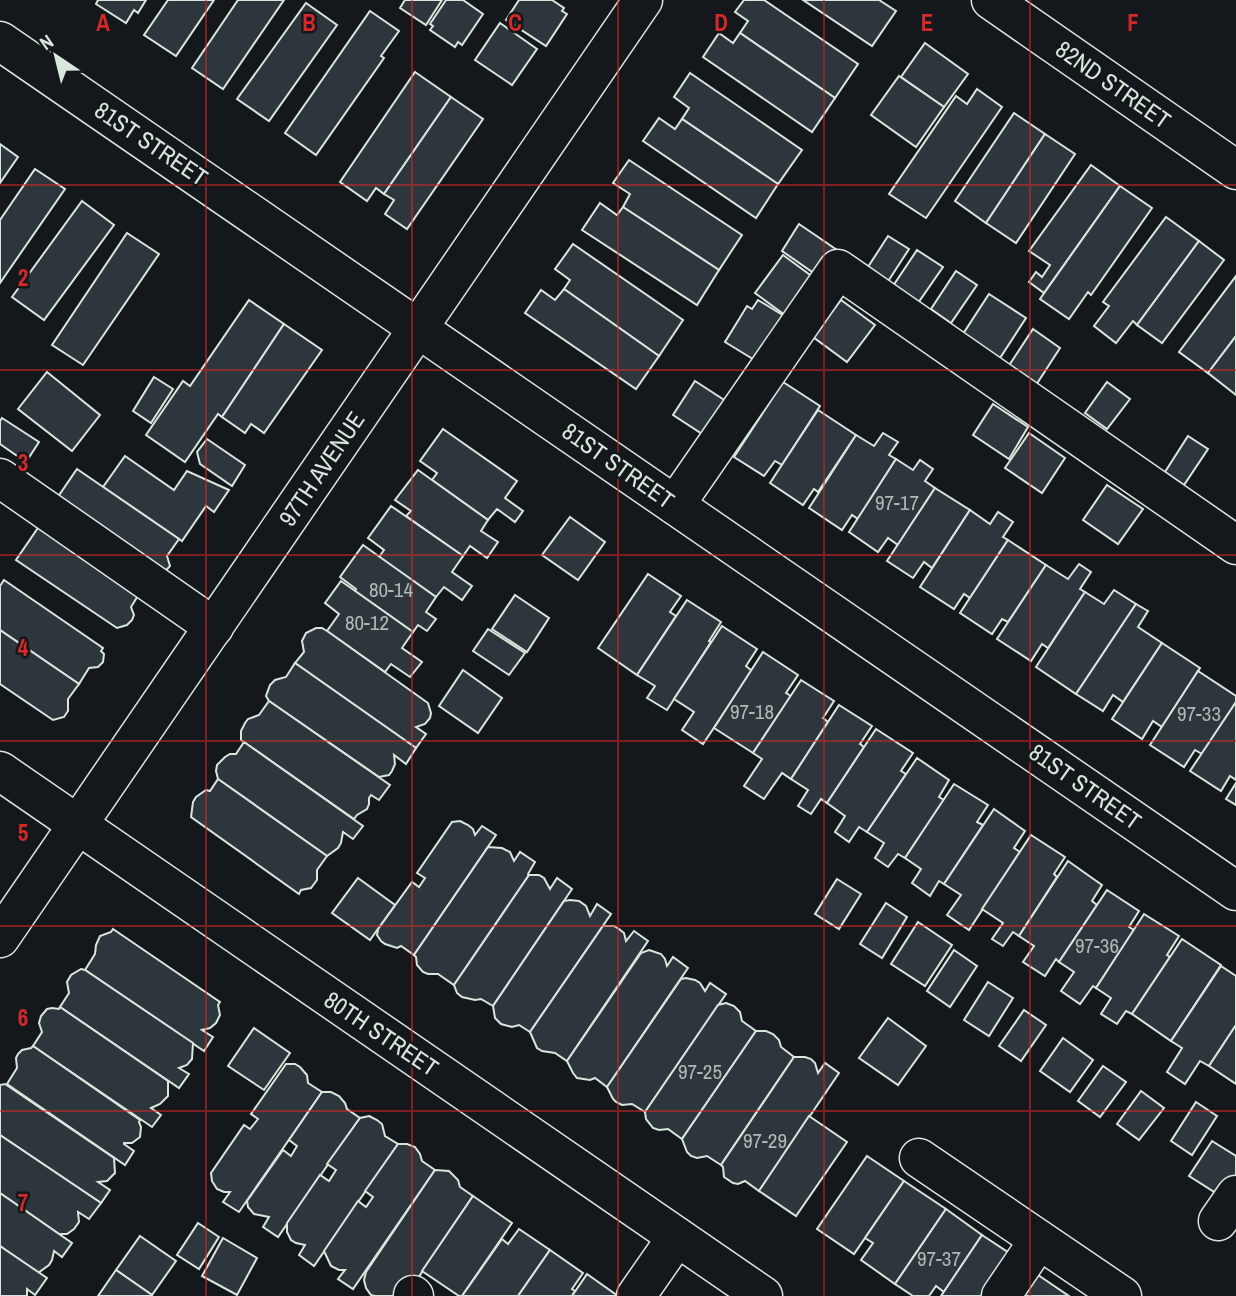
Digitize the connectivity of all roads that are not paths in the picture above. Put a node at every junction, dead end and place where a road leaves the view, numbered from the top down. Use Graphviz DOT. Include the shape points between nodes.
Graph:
graph roads {
  1 [pos="643,0"];
  2 [pos="991,0"];
  3 [pos="0,41"];
  4 [pos="1236,170"];
  5 [pos="418,328"];
  6 [pos="0,478"];
  7 [pos="675,505"];
  8 [pos="1236,545"];
  9 [pos="214,627"];
  10 [pos="0,771"];
  11 [pos="78,825"];
  12 [pos="1236,891"];
  13 [pos="0,938"];
  14 [pos="919,1158"];
  15 [pos="677,1237"];
  16 [pos="1039,1240"];
  17 [pos="636,1296"];
  18 [pos="763,1296"];
  19 [pos="1001,1296"];
  20 [pos="1122,1296"];
  1 -- 5 [label="street, 97TH AVENUE"];
  2 -- 4 [label="street, 82ND STREET"];
  3 -- 5 [label="street, 81ST STREET"];
  5 -- 7 [label="street, 81ST STREET"];
  5 -- 9 [label="street, 97TH AVENUE"];
  6 -- 9 [label="street"];
  7 -- 8 [label="street" via="838,269"];
  7 -- 12 [label="street, 81ST STREET"];
  9 -- 11 [label="street, 97TH AVENUE"];
  10 -- 11 [label="street, 80TH STREET"];
  11 -- 13 [label="street, 97TH AVENUE"];
  11 -- 15 [label="street, 80TH STREET"];
  14 -- 16 [label="street"];
  15 -- 17 [label="street"];
  15 -- 18 [label="street, 80TH STREET"];
  16 -- 19 [label="street"];
  16 -- 20 [label="street"];
}
